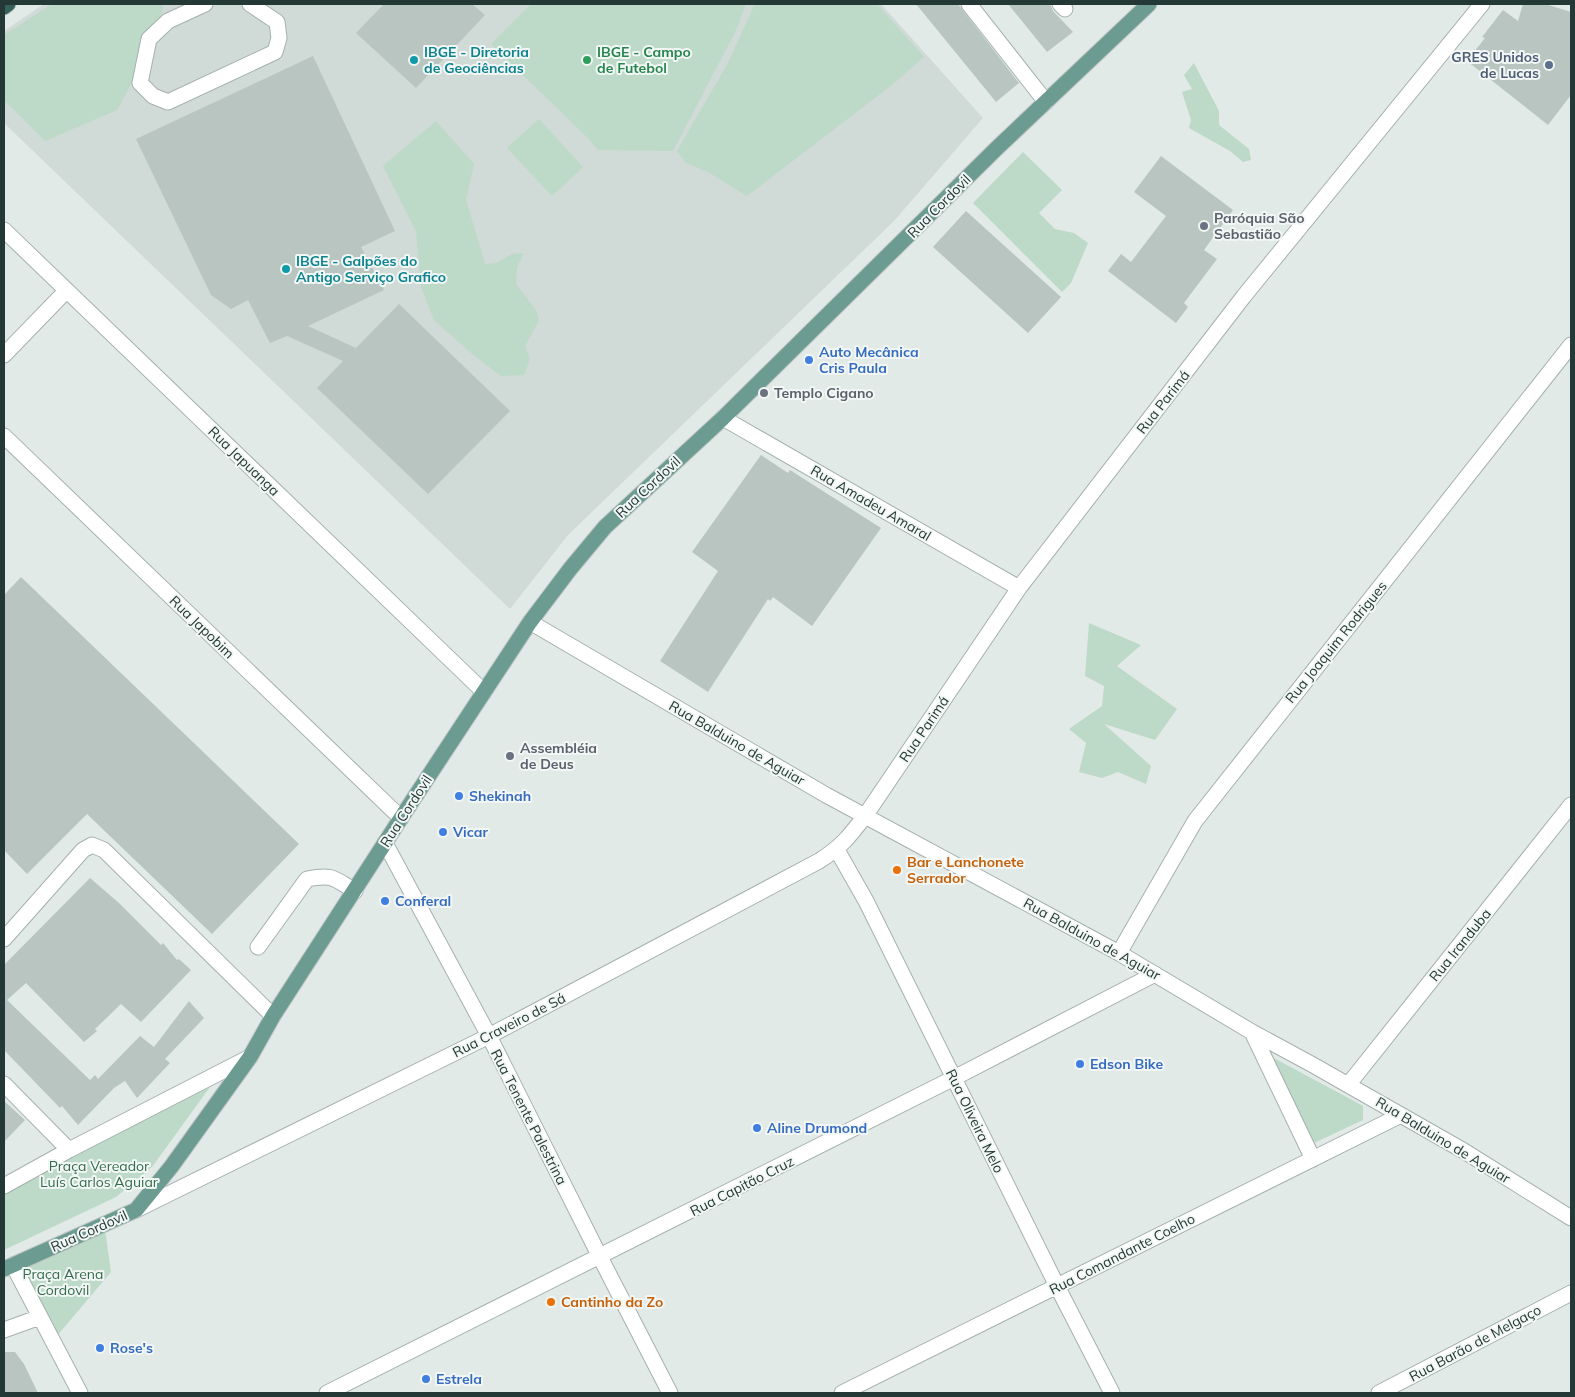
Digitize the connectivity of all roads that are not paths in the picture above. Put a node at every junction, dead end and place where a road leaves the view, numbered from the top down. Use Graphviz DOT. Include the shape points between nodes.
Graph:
graph roads {
  1 [pos="8,4"];
  2 [pos="171,4"];
  3 [pos="206,4"];
  4 [pos="250,4"];
  5 [pos="969,4"];
  6 [pos="1150,4"];
  7 [pos="1482,4"];
  8 [pos="4,6"];
  9 [pos="168,21"];
  10 [pos="1046,102"];
  11 [pos="4,230"];
  12 [pos="66,291"];
  13 [pos="1571,345"];
  14 [pos="4,355"];
  15 [pos="723,418"];
  16 [pos="4,436"];
  17 [pos="1019,588"];
  18 [pos="530,622"];
  19 [pos="484,692"];
  20 [pos="1569,814"];
  21 [pos="865,816"];
  22 [pos="400,818"];
  23 [pos="386,843"];
  24 [pos="837,850"];
  25 [pos="355,891"];
  26 [pos="4,939"];
  27 [pos="258,947"];
  28 [pos="1119,953"];
  29 [pos="1155,974"];
  30 [pos="274,1016"];
  31 [pos="1252,1032"];
  32 [pos="488,1036"];
  33 [pos="250,1057"];
  34 [pos="954,1078"];
  35 [pos="4,1084"];
  36 [pos="1348,1085"];
  37 [pos="1401,1115"];
  38 [pos="69,1150"];
  39 [pos="1313,1159"];
  40 [pos="4,1186"];
  41 [pos="136,1210"];
  42 [pos="1571,1218"];
  43 [pos="600,1257"];
  44 [pos="8,1267"];
  45 [pos="1057,1286"];
  46 [pos="1571,1293"];
  47 [pos="40,1317"];
  48 [pos="4,1330"];
  49 [pos="80,1393"];
  50 [pos="327,1393"];
  51 [pos="670,1393"];
  52 [pos="842,1393"];
  53 [pos="1112,1393"];
  54 [pos="1379,1393"];
  1 -- 8 [label="highway"];
  2 -- 9 [label="street"];
  3 -- 9 [label="street"];
  4 -- 9 [label="street" via="277,22 279,38 275,52 168,102 153,96 140,83 149,39"];
  5 -- 10 [label="street"];
  6 -- 10 [label="main road, Rua Cordovil"];
  7 -- 17 [label="street, Rua Parimá" via="1244,296"];
  10 -- 15 [label="main road, Rua Cordovil"];
  11 -- 12 [label="street, Rua Japuanga"];
  12 -- 14 [label="street"];
  12 -- 19 [label="street, Rua Japuanga"];
  13 -- 28 [label="street, Rua Joaquim Rodrigues" via="1195,821"];
  15 -- 17 [label="street, Rua Amadeu Amaral"];
  15 -- 18 [label="main road, Rua Cordovil" via="605,527"];
  16 -- 22 [label="street, Rua Japobim"];
  17 -- 21 [label="street, Rua Parimá"];
  18 -- 19 [label="main road, Rua Cordovil"];
  18 -- 21 [label="street, Rua Balduino de Aguiar"];
  19 -- 22 [label="main road, Rua Cordovil"];
  20 -- 36 [label="street, Rua Iranduba"];
  21 -- 24 [label="street, Rua Craveiro de Sá"];
  21 -- 28 [label="street, Rua Balduino de Aguiar"];
  22 -- 23 [label="main road, Rua Cordovil"];
  23 -- 25 [label="main road, Rua Cordovil"];
  23 -- 32 [label="street, Rua Tenente Palestrina"];
  24 -- 32 [label="street, Rua Craveiro de Sá"];
  24 -- 34 [label="street, Rua Oliveira Melo" via="866,900"];
  25 -- 27 [label="street" via="330,876 307,880"];
  25 -- 30 [label="main road, Rua Cordovil"];
  26 -- 30 [label="street" via="83,850 92,845 104,850"];
  28 -- 29 [label="street, Rua Balduino de Aguiar"];
  29 -- 31 [label="street, Rua Balduino de Aguiar"];
  29 -- 34 [label="street, Rua Capitão Cruz"];
  30 -- 33 [label="main road, Rua Cordovil"];
  31 -- 36 [label="street, Rua Balduino de Aguiar"];
  31 -- 39 [label="street"];
  32 -- 41 [label="street, Rua Craveiro de Sá"];
  32 -- 43 [label="street, Rua Tenente Palestrina"];
  33 -- 38 [label="street"];
  33 -- 41 [label="main road, Rua Cordovil"];
  34 -- 43 [label="street, Rua Capitão Cruz"];
  34 -- 45 [label="street, Rua Oliveira Melo"];
  35 -- 38 [label="street"];
  36 -- 37 [label="street, Rua Balduino de Aguiar"];
  37 -- 39 [label="street, Rua Comandante Coelho"];
  37 -- 42 [label="street, Rua Balduino de Aguiar"];
  38 -- 40 [label="street"];
  39 -- 45 [label="street, Rua Comandante Coelho"];
  41 -- 44 [label="main road, Rua Cordovil"];
  43 -- 50 [label="street, Rua Capitão Cruz"];
  43 -- 51 [label="street, Rua Tenente Palestrina"];
  44 -- 47 [label="street"];
  45 -- 52 [label="street, Rua Comandante Coelho"];
  45 -- 53 [label="street, Rua Oliveira Melo"];
  46 -- 54 [label="street, Rua Barão de Melgaço"];
  47 -- 48 [label="street"];
  47 -- 49 [label="street"];
}
